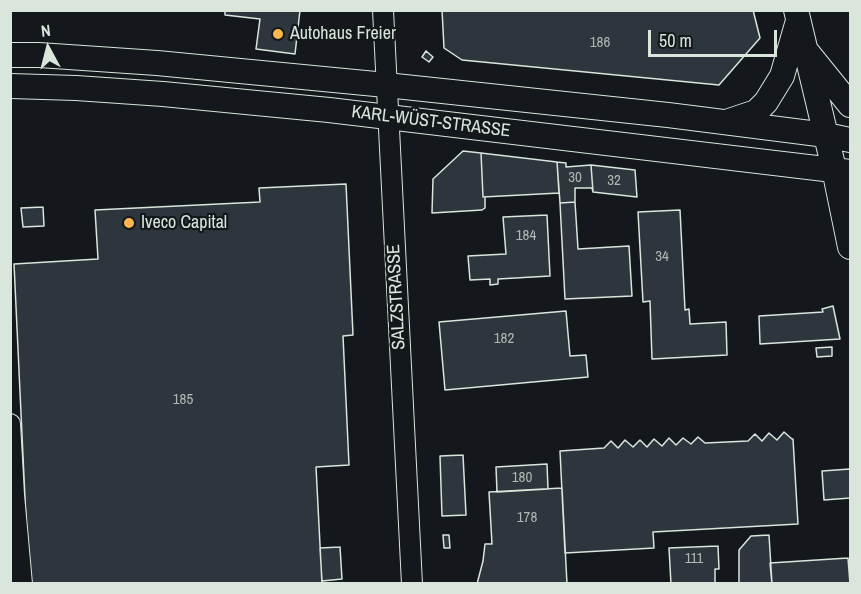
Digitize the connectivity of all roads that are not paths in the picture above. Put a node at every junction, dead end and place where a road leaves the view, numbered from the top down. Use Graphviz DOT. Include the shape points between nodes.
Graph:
graph roads {
  1 [pos="383,10"];
  2 [pos="797,16"];
  3 [pos="804,48"];
  4 [pos="10,55"];
  5 [pos="386,85"];
  6 [pos="10,86"];
  7 [pos="850,105"];
  8 [pos="388,117"];
  9 [pos="727,122"];
  10 [pos="826,135"];
  11 [pos="850,140"];
  12 [pos="842,171"];
  13 [pos="850,247"];
  14 [pos="10,424"];
  15 [pos="22,584"];
  16 [pos="411,584"];
  1 -- 5 [label="street, SALZSTRASSE"];
  2 -- 3 [label="main road"];
  2 -- 9 [label="main road" via="782,76 766,102 756,112"];
  3 -- 7 [label="main road"];
  3 -- 10 [label="main road"];
  4 -- 5 [label="main road, KARL-WÜST-STRASSE" via="157,63"];
  5 -- 8 [label="street, SALZSTRASSE"];
  5 -- 9 [label="main road, KARL-WÜST-STRASSE"];
  6 -- 8 [label="main road, KARL-WÜST-STRASSE" via="163,93"];
  8 -- 12 [label="main road, KARL-WÜST-STRASSE"];
  8 -- 16 [label="street, SALZSTRASSE"];
  9 -- 10 [label="main road, KARL-WÜST-STRASSE"];
  10 -- 11 [label="main road, KARL-WÜST-STRASSE"];
  10 -- 12 [label="main road"];
  12 -- 13 [label="main road"];
  14 -- 15 [label="street"];
}
